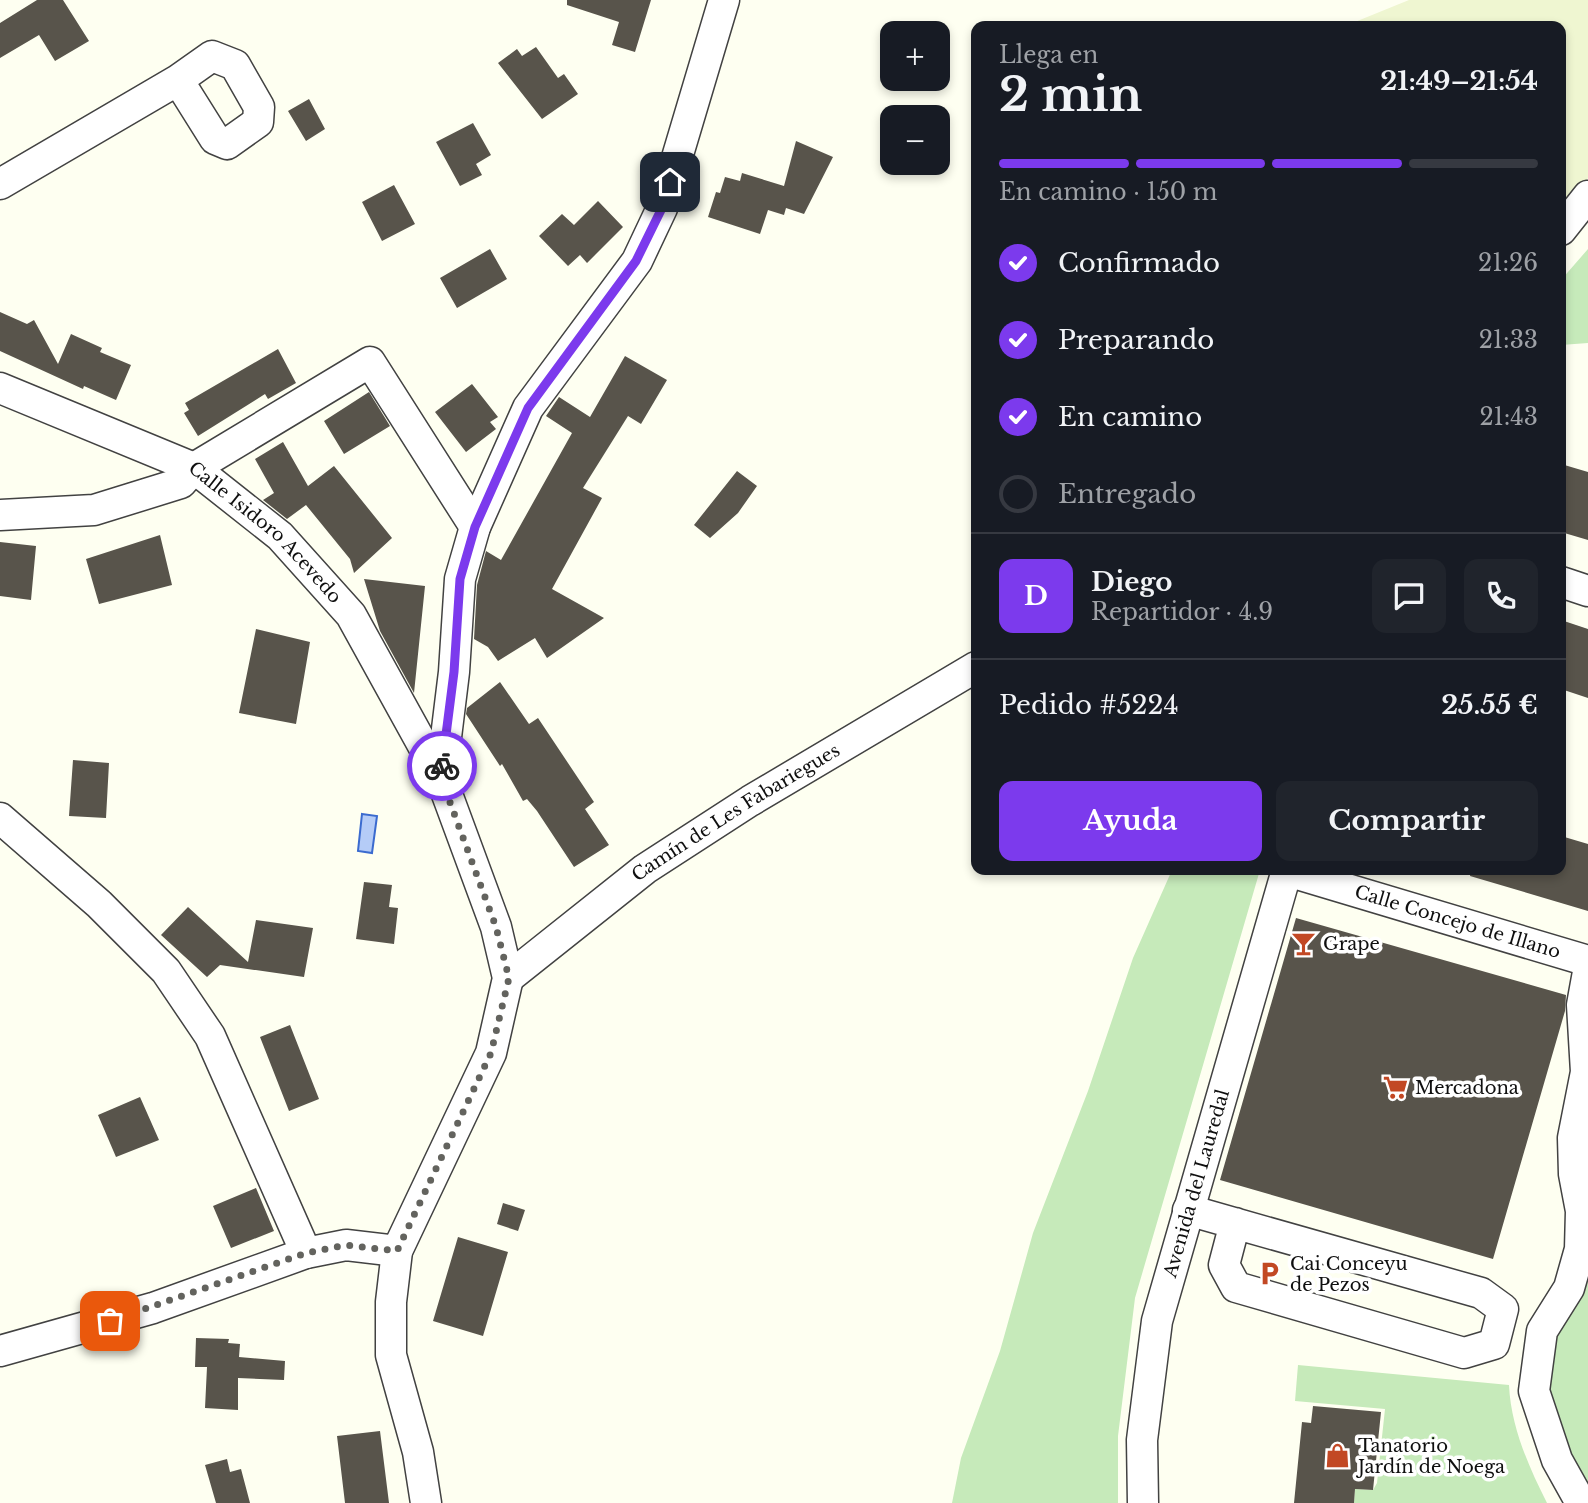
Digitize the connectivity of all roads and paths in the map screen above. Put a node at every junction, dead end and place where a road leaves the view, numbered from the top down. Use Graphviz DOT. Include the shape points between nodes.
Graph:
graph roads {
  1 [pos="724,0"];
  2 [pos="177,80"];
  3 [pos="0,184"];
  4 [pos="1588,196"];
  5 [pos="1566,224"];
  6 [pos="0,387"];
  7 [pos="194,468"];
  8 [pos="0,515"];
  9 [pos="475,527"];
  10 [pos="1566,584"];
  11 [pos="1588,591"];
  12 [pos="971,670"];
  13 [pos="441,778"];
  14 [pos="0,818"];
  15 [pos="1286,875"];
  16 [pos="1304,875"];
  17 [pos="1588,961"];
  18 [pos="1588,972"];
  19 [pos="509,978"];
  20 [pos="1188,1210"];
  21 [pos="1235,1223"];
  22 [pos="397,1251"];
  23 [pos="306,1253"];
  24 [pos="1501,1320"];
  25 [pos="1542,1331"];
  26 [pos="0,1352"];
  27 [pos="426,1503"];
  28 [pos="1143,1503"];
  29 [pos="1581,1503"];
  1 -- 9 [label="street" via="662,208 636,261 528,408"];
  2 -- 3 [label="street"];
  4 -- 5 [label="street"];
  6 -- 7 [label="street, Calle Isidoro Acevedo"];
  7 -- 8 [label="street" via="181,484 94,510"];
  7 -- 9 [label="street" via="370,362"];
  7 -- 13 [label="street, Calle Isidoro Acevedo" via="280,536 351,615"];
  9 -- 13 [label="street" via="460,579"];
  10 -- 11 [label="street"];
  12 -- 19 [label="street, Camín de Les Fabariegues" via="645,869"];
  13 -- 19 [label="street, Calle Isidoro Acevedo" via="496,927"];
  14 -- 23 [label="street" via="99,904 166,971 210,1037"];
  15 -- 20 [label="street, Avenida del Lauredal"];
  16 -- 17 [label="street, Calle Concejo de Illano"];
  18 -- 25 [label="street" via="1582,1004 1586,1072 1573,1138 1580,1249 1569,1288"];
  19 -- 22 [label="street" via="491,1053"];
  20 -- 21 [label="street"];
  20 -- 28 [label="street, Avenida del Lauredal" via="1157,1321 1148,1377"];
  21 -- 24 [label="street" via="1481,1293 1503,1309"];
  21 -- 24 [label="street" via="1224,1265 1236,1287 1464,1353 1494,1344"];
  22 -- 23 [label="street" via="346,1245"];
  22 -- 27 [label="street" via="391,1355 418,1451"];
  23 -- 26 [label="street" via="153,1308"];
  24 -- 25 [label="street"];
  25 -- 29 [label="street" via="1534,1391 1557,1460"];
}
